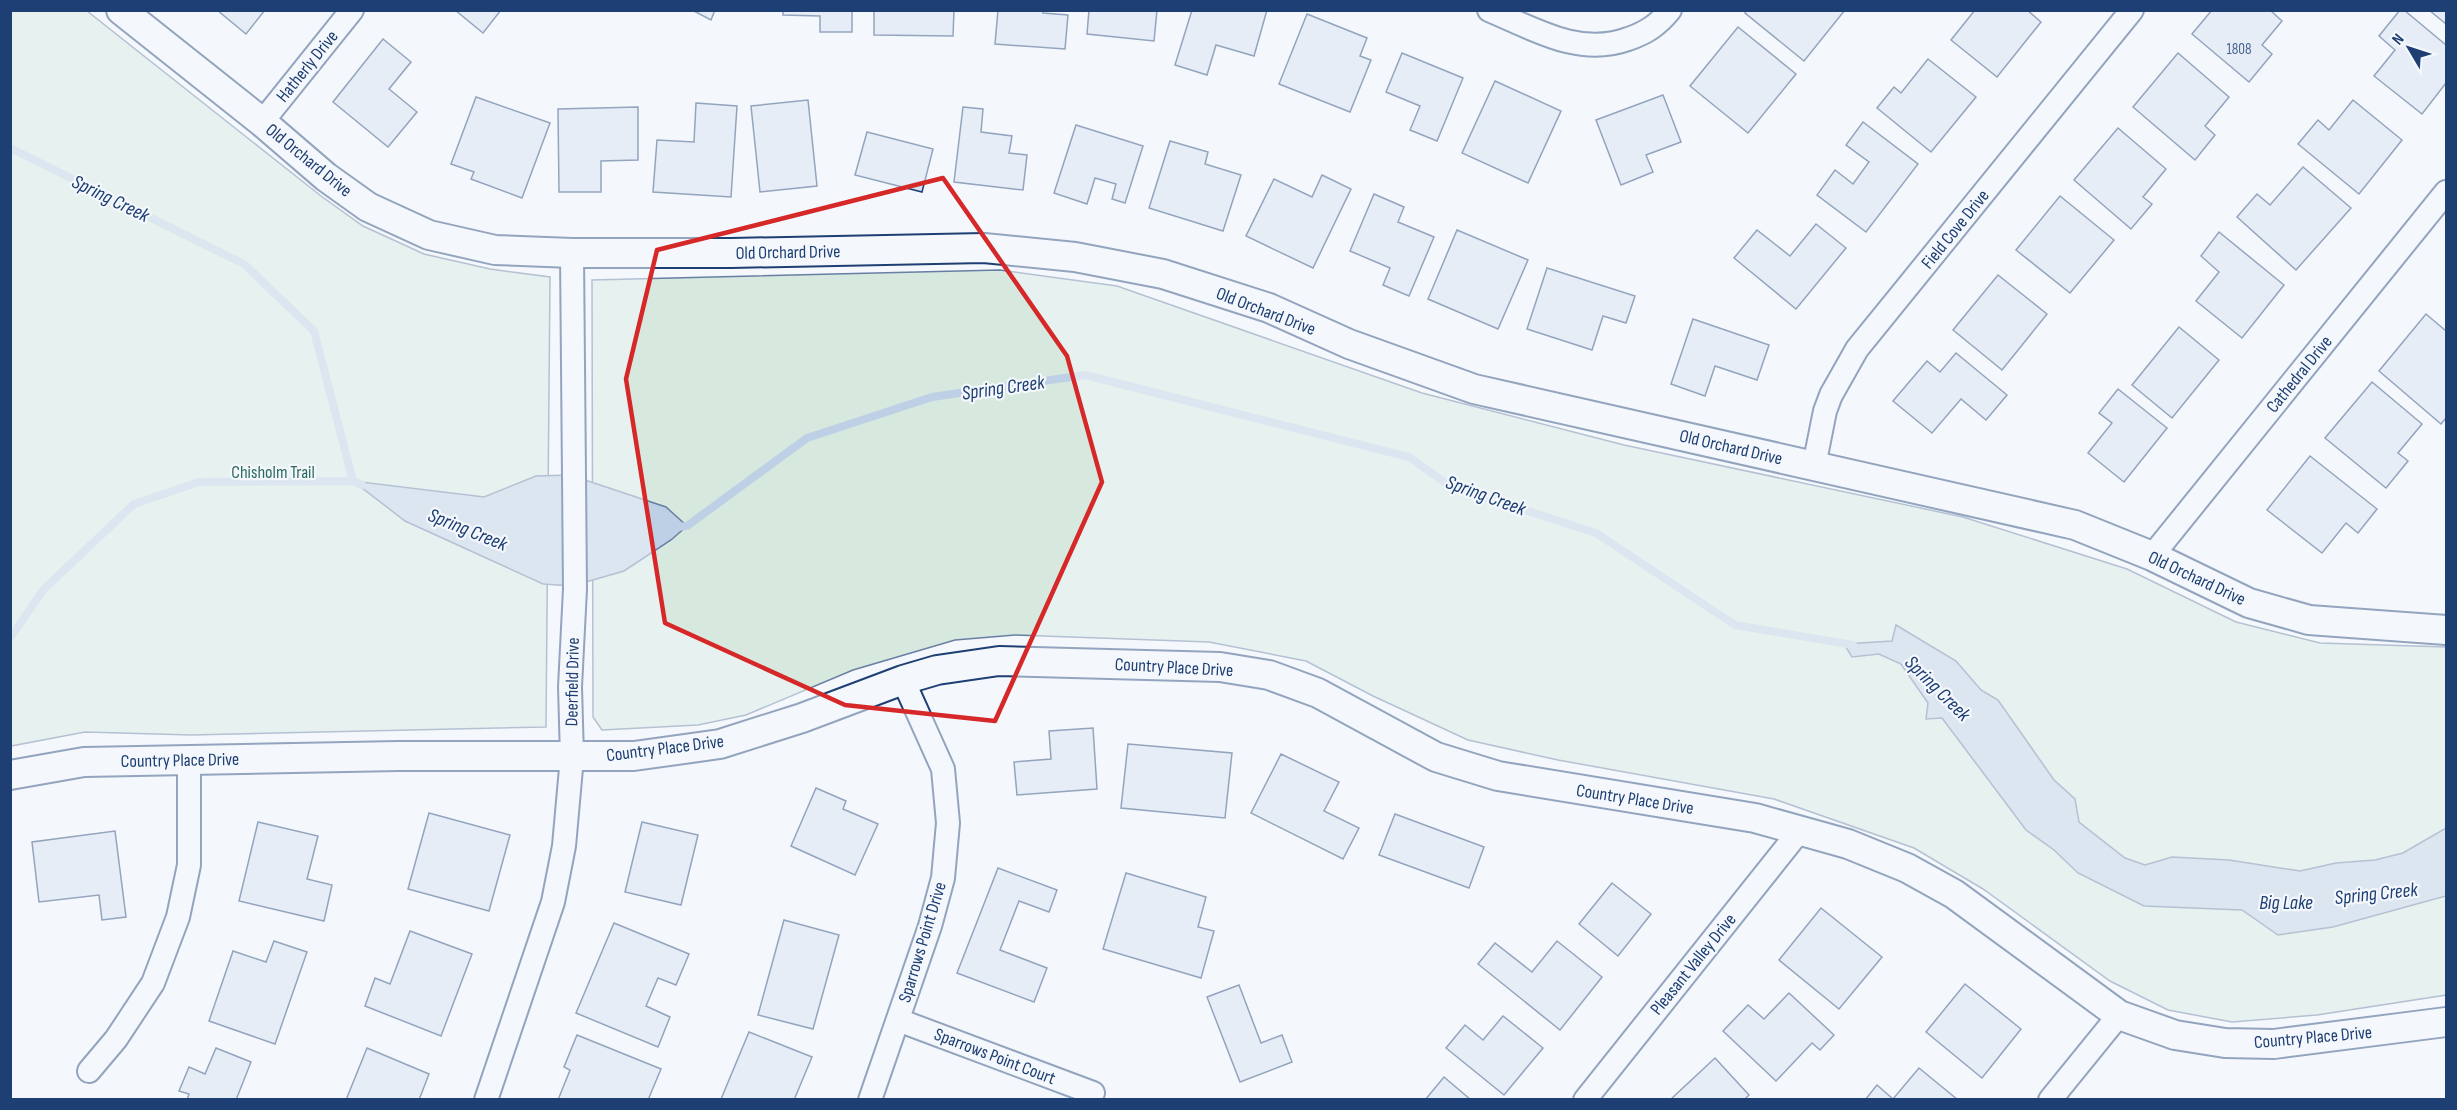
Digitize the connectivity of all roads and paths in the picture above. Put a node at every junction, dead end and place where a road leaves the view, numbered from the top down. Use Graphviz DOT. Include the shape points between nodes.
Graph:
graph roads {
  1 [pos="121,10"];
  2 [pos="352,10"];
  3 [pos="1490,10"];
  4 [pos="1670,10"];
  5 [pos="2132,10"];
  6 [pos="262,122"];
  7 [pos="2446,192"];
  8 [pos="572,253"];
  9 [pos="1814,466"];
  10 [pos="2152,556"];
  11 [pos="2446,630"];
  12 [pos="903,680"];
  13 [pos="572,757"];
  14 [pos="189,760"];
  15 [pos="10,775"];
  16 [pos="1802,829"];
  17 [pos="2119,1015"];
  18 [pos="898,1020"];
  19 [pos="2446,1022"];
  20 [pos="89,1071"];
  21 [pos="1093,1093"];
  22 [pos="486,1100"];
  23 [pos="870,1100"];
  24 [pos="1585,1100"];
  25 [pos="2050,1100"];
  1 -- 6 [label="street, Old Orchard Drive"];
  2 -- 6 [label="street, Hatherly Drive"];
  3 -- 4 [label="street" via="1558,39 1589,46 1611,45 1644,33 1660,23"];
  5 -- 9 [label="street, Field Cove Drive" via="1857,350 1825,411"];
  6 -- 8 [label="street, Old Orchard Drive" via="368,207 429,235 495,250"];
  7 -- 10 [label="street, Cathedral Drive"];
  8 -- 9 [label="street, Old Orchard Drive" via="984,248 1075,257 1163,274 1269,308 1349,344 1474,388"];
  8 -- 13 [label="street, Deerfield Drive"];
  9 -- 10 [label="street, Old Orchard Drive" via="2075,525"];
  10 -- 11 [label="street, Old Orchard Drive" via="2249,603 2309,620"];
  12 -- 13 [label="street, Country Place Drive" via="720,744 634,756"];
  12 -- 16 [label="street, Country Place Drive" via="937,670 999,661 1220,667 1269,675 1318,693 1436,757 1498,776"];
  12 -- 18 [label="street, Sparrows Point Drive" via="943,769 948,823 943,878"];
  13 -- 14 [label="street, Country Place Drive"];
  13 -- 22 [label="street, Deerfield Drive" via="564,846 553,902"];
  14 -- 15 [label="street, Country Place Drive" via="84,762"];
  14 -- 20 [label="street" via="189,865 178,917 153,983 116,1039"];
  16 -- 17 [label="street, Country Place Drive" via="1907,868 1954,894"];
  16 -- 24 [label="street, Pleasant Valley Drive"];
  17 -- 19 [label="street, Country Place Drive" via="2175,1035 2225,1043 2274,1044"];
  17 -- 25 [label="street"];
  18 -- 21 [label="street, Sparrows Point Court"];
  18 -- 23 [label="street, Sparrows Point Drive"];
}
